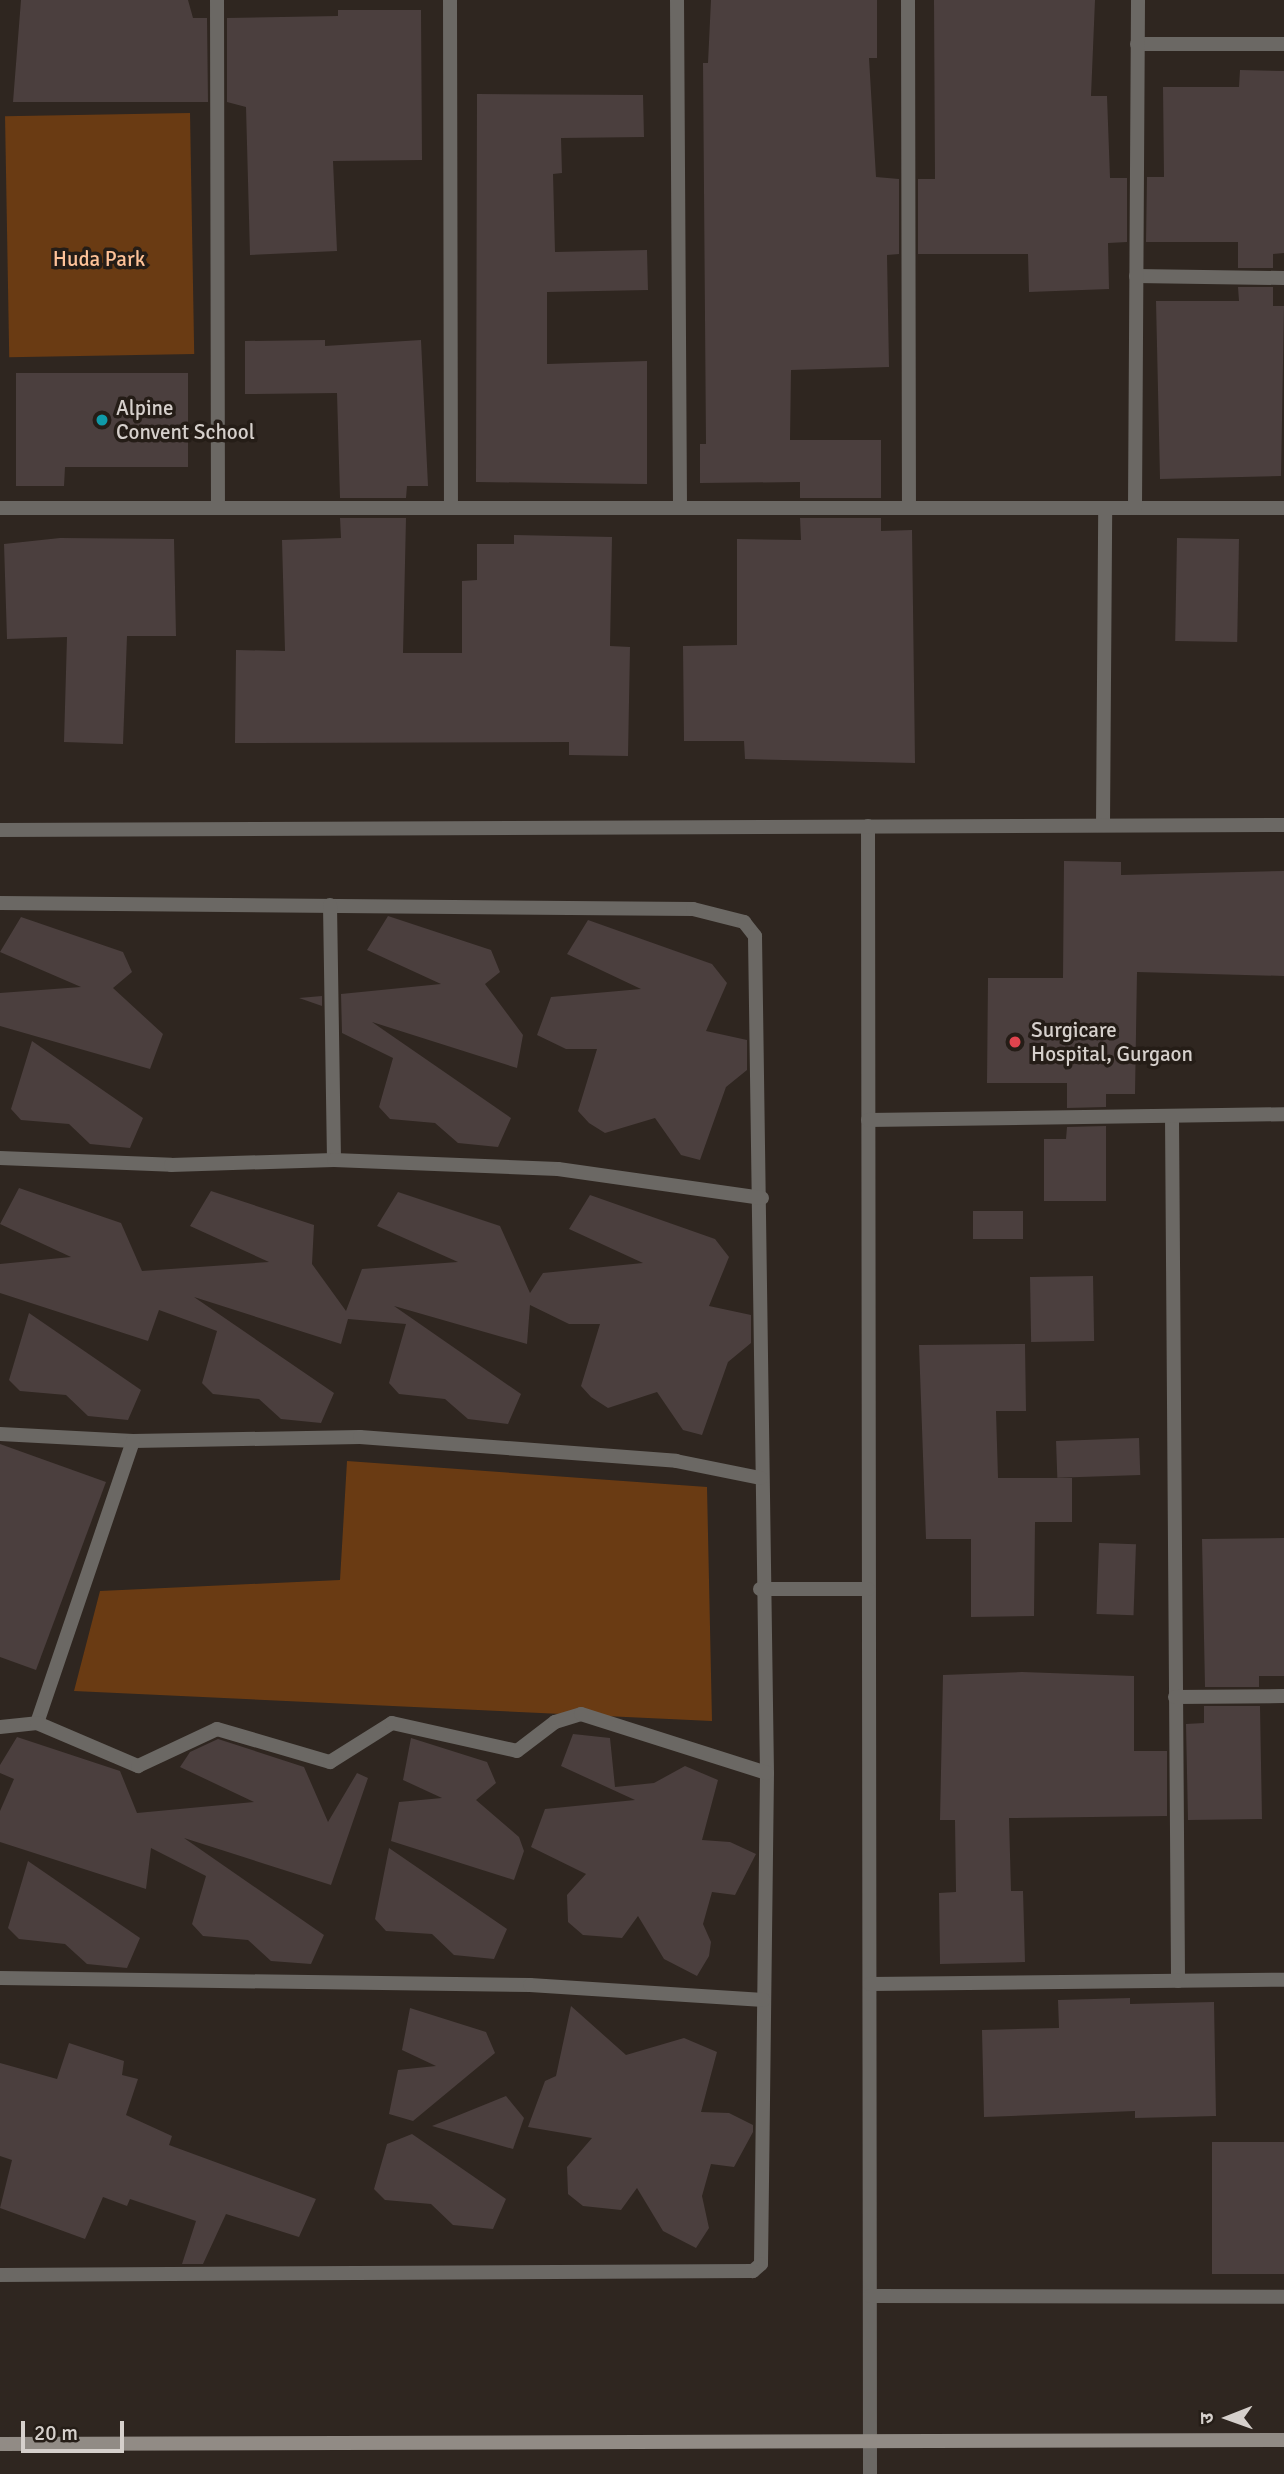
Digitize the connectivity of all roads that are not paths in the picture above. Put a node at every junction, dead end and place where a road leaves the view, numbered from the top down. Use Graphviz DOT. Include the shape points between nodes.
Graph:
graph roads {
  1 [pos="218,0"];
  2 [pos="450,0"];
  3 [pos="677,0"];
  4 [pos="908,0"];
  5 [pos="1138,0"];
  6 [pos="1138,44"];
  7 [pos="1284,44"];
  8 [pos="1136,276"];
  9 [pos="1284,278"];
  10 [pos="0,508"];
  11 [pos="218,508"];
  12 [pos="451,508"];
  13 [pos="680,508"];
  14 [pos="909,508"];
  15 [pos="1105,508"];
  16 [pos="1135,508"];
  17 [pos="1284,508"];
  18 [pos="1103,825"];
  19 [pos="1284,825"];
  20 [pos="868,827"];
  21 [pos="0,830"];
  22 [pos="0,903"];
  23 [pos="330,905"];
  24 [pos="1284,1114"];
  25 [pos="1172,1116"];
  26 [pos="868,1120"];
  27 [pos="0,1158"];
  28 [pos="334,1160"];
  29 [pos="762,1198"];
  30 [pos="0,1434"];
  31 [pos="133,1441"];
  32 [pos="760,1478"];
  33 [pos="868,1588"];
  34 [pos="760,1589"];
  35 [pos="1284,1696"];
  36 [pos="1175,1697"];
  37 [pos="37,1723"];
  38 [pos="0,1727"];
  39 [pos="767,1773"];
  40 [pos="0,1978"];
  41 [pos="1284,1980"];
  42 [pos="1178,1981"];
  43 [pos="870,1984"];
  44 [pos="764,2000"];
  45 [pos="0,2274"];
  46 [pos="870,2296"];
  47 [pos="1284,2297"];
  48 [pos="870,2440"];
  49 [pos="1284,2440"];
  50 [pos="0,2444"];
  51 [pos="870,2474"];
  1 -- 11 [label="street"];
  2 -- 12 [label="street"];
  3 -- 13 [label="street"];
  4 -- 14 [label="street"];
  5 -- 6 [label="street"];
  6 -- 7 [label="street"];
  6 -- 8 [label="street"];
  8 -- 9 [label="street"];
  8 -- 16 [label="street"];
  10 -- 11 [label="street"];
  11 -- 12 [label="street"];
  12 -- 13 [label="street"];
  13 -- 14 [label="street"];
  14 -- 15 [label="street"];
  15 -- 16 [label="street"];
  15 -- 18 [label="street"];
  16 -- 17 [label="street"];
  18 -- 19 [label="street"];
  18 -- 20 [label="street"];
  20 -- 21 [label="street"];
  20 -- 26 [label="street"];
  22 -- 23 [label="street"];
  23 -- 28 [label="street"];
  23 -- 29 [label="street" via="713,910 744,922 755,936"];
  24 -- 25 [label="street"];
  25 -- 26 [label="street"];
  25 -- 36 [label="street"];
  26 -- 33 [label="street"];
  27 -- 28 [label="street" via="171,1165"];
  28 -- 29 [label="street" via="558,1170"];
  29 -- 32 [label="street"];
  30 -- 31 [label="street"];
  31 -- 32 [label="street" via="360,1437 676,1461"];
  31 -- 37 [label="street"];
  32 -- 34 [label="street"];
  33 -- 34 [label="street"];
  33 -- 43 [label="street"];
  34 -- 39 [label="street"];
  35 -- 36 [label="street"];
  36 -- 42 [label="street"];
  37 -- 38 [label="street"];
  37 -- 39 [label="street" via="138,1766 217,1728 312,1761 330,1762 392,1723 517,1751 555,1722 581,1714"];
  39 -- 44 [label="street"];
  40 -- 44 [label="street" via="530,1985"];
  41 -- 42 [label="street"];
  42 -- 43 [label="street"];
  43 -- 46 [label="street"];
  44 -- 45 [label="street" via="761,2264 753,2271"];
  46 -- 47 [label="street"];
  46 -- 48 [label="street"];
  48 -- 49 [label="main road"];
  48 -- 50 [label="main road"];
  48 -- 51 [label="street"];
}
